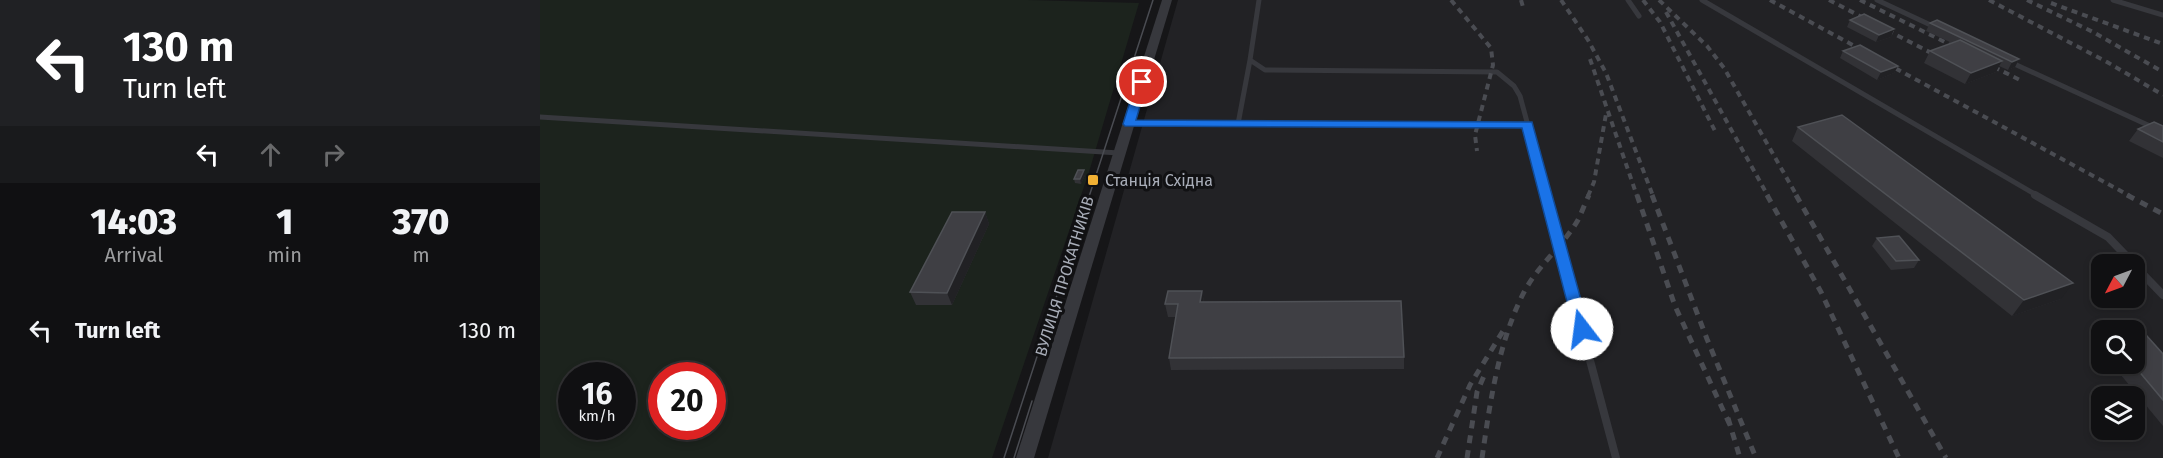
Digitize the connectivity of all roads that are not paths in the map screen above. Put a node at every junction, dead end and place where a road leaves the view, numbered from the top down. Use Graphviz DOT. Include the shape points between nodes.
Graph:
graph roads {
  1 [pos="1167,0"];
  2 [pos="1259,0"];
  3 [pos="1628,0"];
  4 [pos="1702,0"];
  5 [pos="1877,0"];
  6 [pos="2113,0"];
  7 [pos="2163,15"];
  8 [pos="1639,16"];
  9 [pos="1940,29"];
  10 [pos="2004,59"];
  11 [pos="1250,60"];
  12 [pos="540,117"];
  13 [pos="1129,124"];
  14 [pos="1238,124"];
  15 [pos="1527,124"];
  16 [pos="2163,132"];
  17 [pos="1119,153"];
  18 [pos="2124,254"];
  19 [pos="2145,276"];
  20 [pos="2163,295"];
  21 [pos="1025,458"];
  22 [pos="1616,458"];
  1 -- 13 [label="street, ВУЛИЦЯ ПРОКАТНИКІВ"];
  2 -- 11 [label="lane"];
  3 -- 8 [label="lane"];
  4 -- 18 [label="lane" via="2108,237"];
  5 -- 9 [label="lane"];
  6 -- 7 [label="lane"];
  10 -- 16 [label="lane"];
  11 -- 14 [label="lane"];
  11 -- 15 [label="lane" via="1265,70 1497,72 1520,96"];
  12 -- 17 [label="lane"];
  13 -- 14 [label="lane"];
  13 -- 17 [label="street, ВУЛИЦЯ ПРОКАТНИКІВ"];
  14 -- 15 [label="lane"];
  15 -- 22 [label="lane"];
  17 -- 21 [label="street, ВУЛИЦЯ ПРОКАТНИКІВ"];
  19 -- 20 [label="lane"];
}
